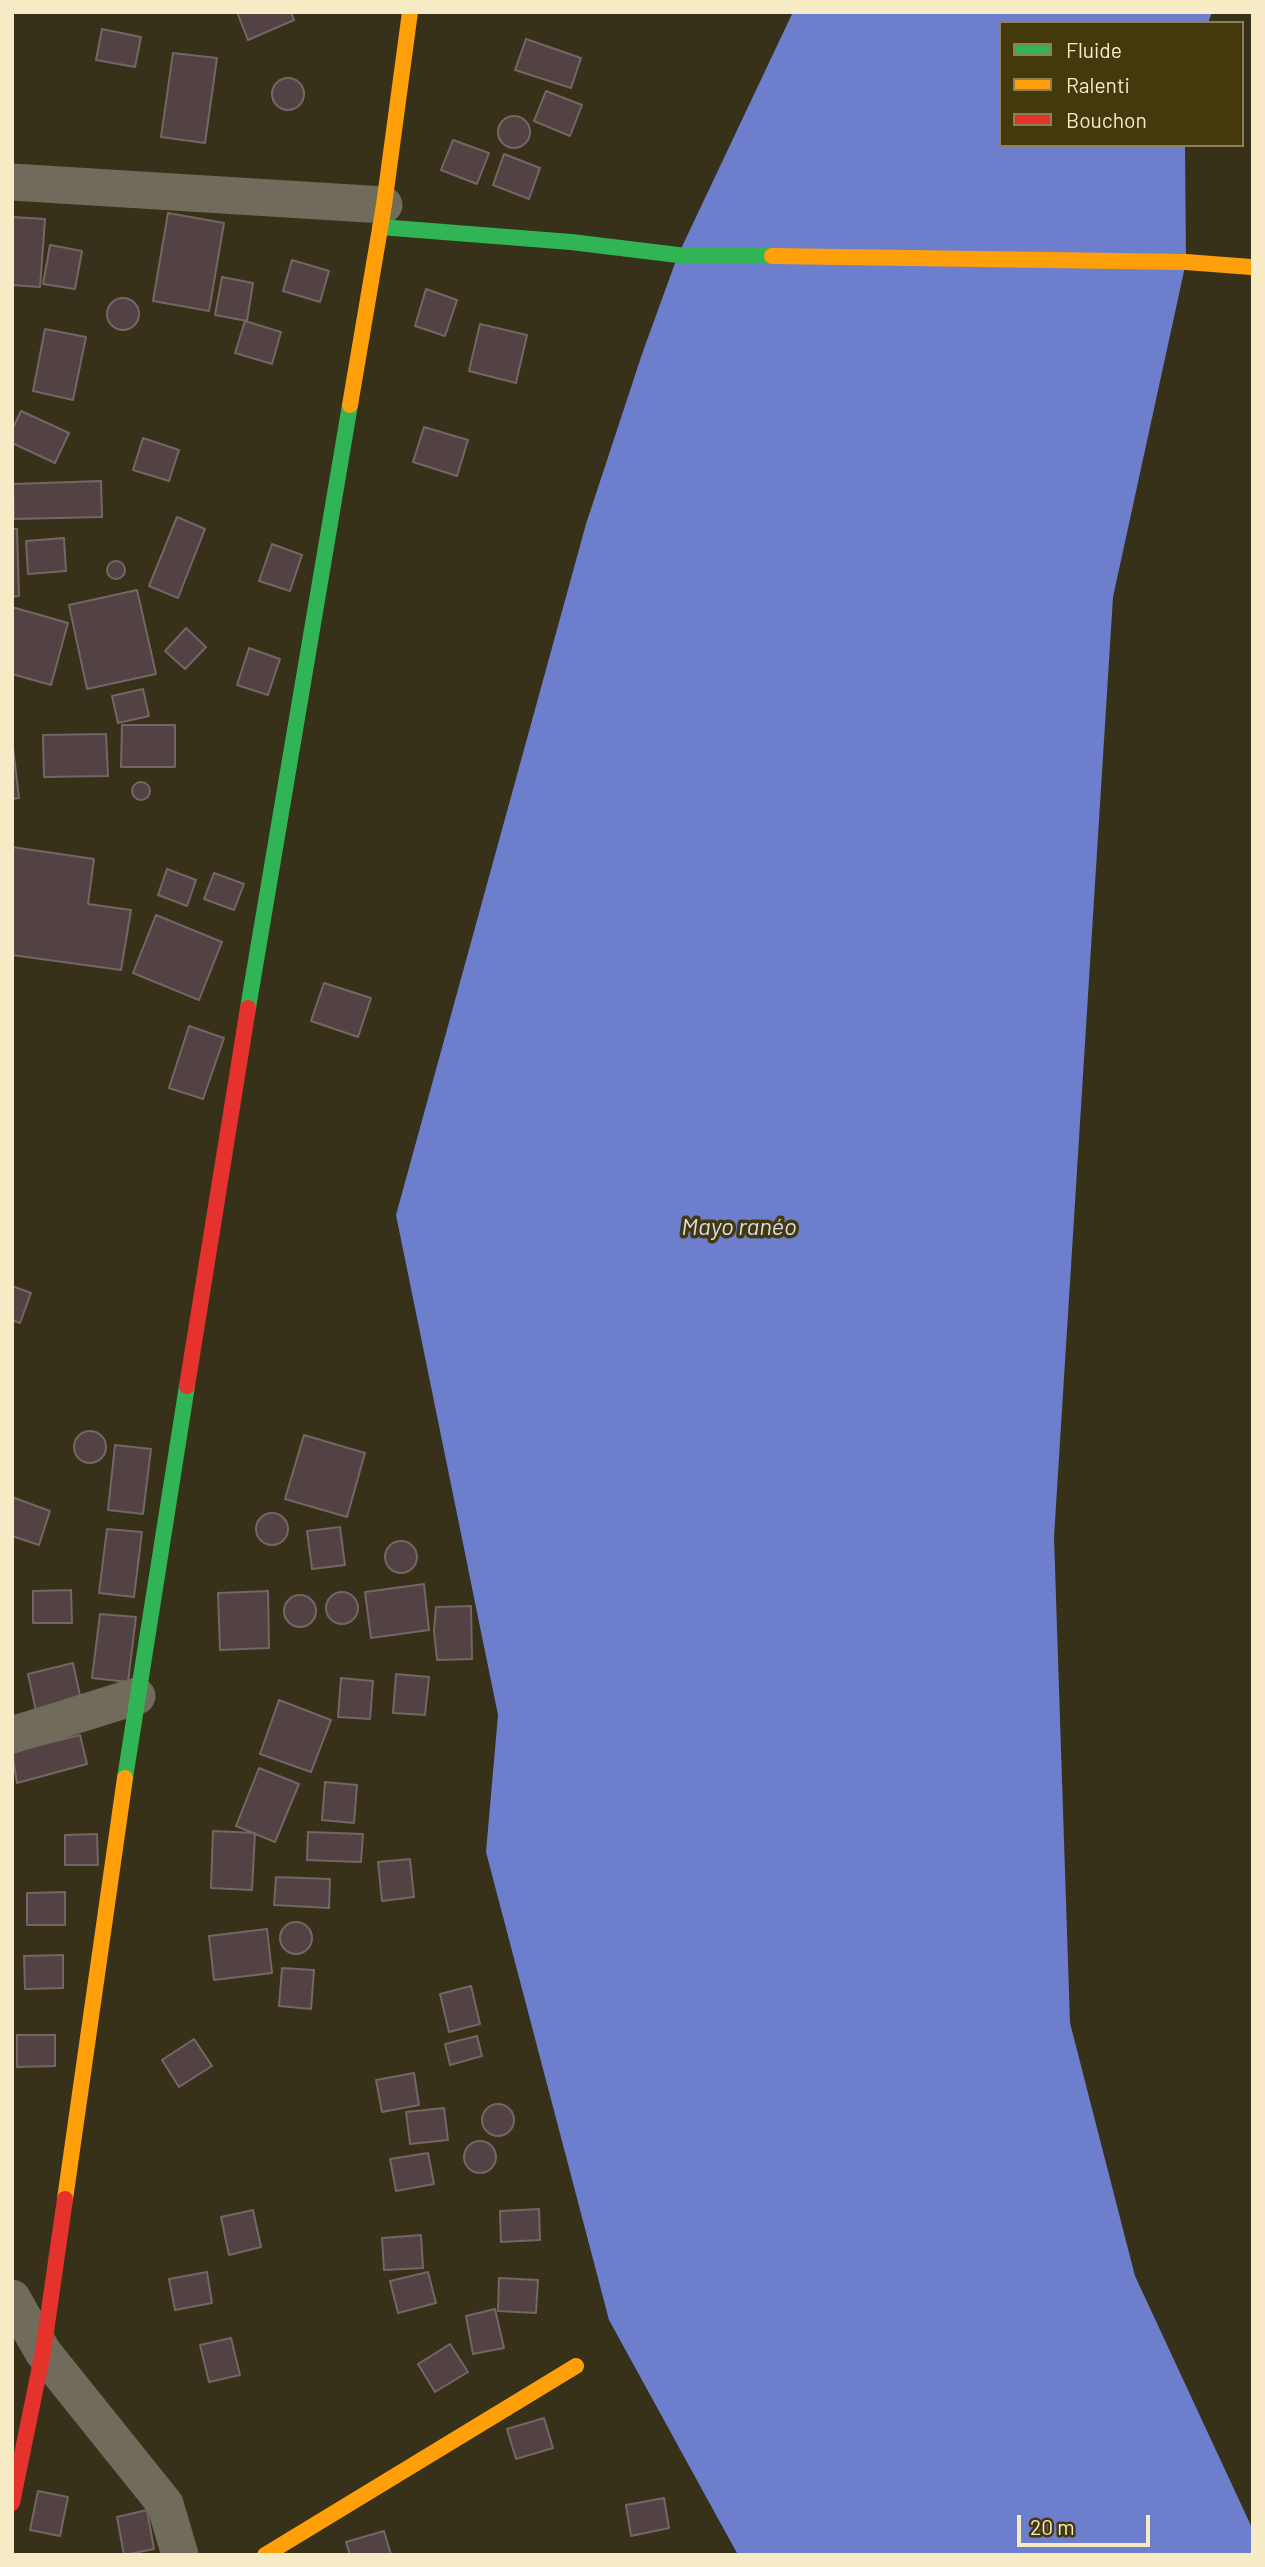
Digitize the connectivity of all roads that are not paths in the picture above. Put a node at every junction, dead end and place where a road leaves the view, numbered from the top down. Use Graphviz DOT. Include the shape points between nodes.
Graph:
graph roads {
  1 [pos="410,12"];
  2 [pos="12,182"];
  3 [pos="382,216"];
  4 [pos="1251,267"];
  5 [pos="137,1696"];
  6 [pos="12,1735"];
  7 [pos="12,2298"];
  8 [pos="43,2352"];
  9 [pos="576,2366"];
  10 [pos="12,2503"];
  11 [pos="180,2555"];
  12 [pos="265,2555"];
  1 -- 3 [label="street"];
  2 -- 3 [label="street"];
  3 -- 4 [label="street" via="678,255 1186,262"];
  3 -- 5 [label="street" via="287,768"];
  5 -- 6 [label="street"];
  5 -- 8 [label="street"];
  7 -- 8 [label="street"];
  8 -- 10 [label="street"];
  8 -- 11 [label="street" via="165,2504"];
  9 -- 12 [label="street"];
}
